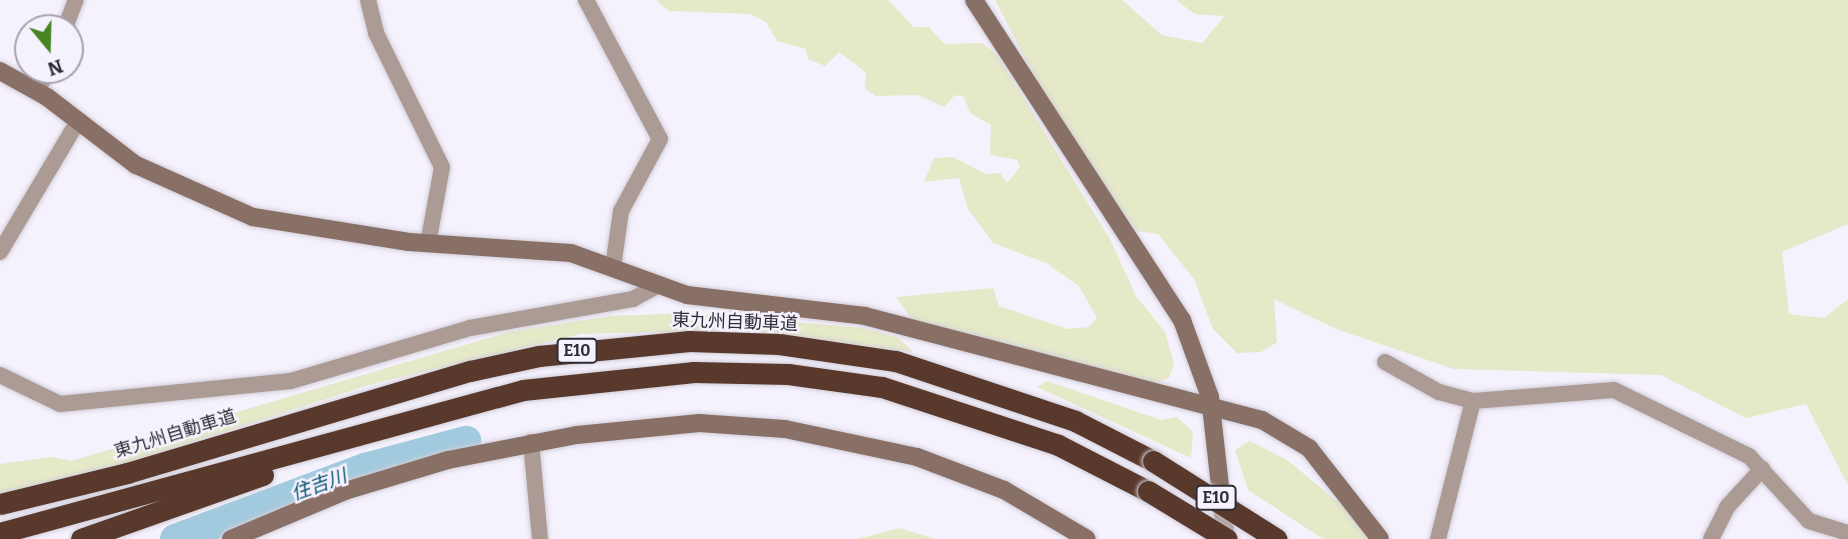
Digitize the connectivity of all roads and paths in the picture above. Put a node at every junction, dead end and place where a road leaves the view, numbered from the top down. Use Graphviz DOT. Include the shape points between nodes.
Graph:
graph roads {
  1 [pos="368,0"];
  2 [pos="586,0"];
  3 [pos="974,0"];
  4 [pos="0,71"];
  5 [pos="41,84"];
  6 [pos="38,91"];
  7 [pos="78,121"];
  8 [pos="428,244"];
  9 [pos="0,252"];
  10 [pos="613,267"];
  11 [pos="656,286"];
  12 [pos="1385,362"];
  13 [pos="0,376"];
  14 [pos="1473,401"];
  15 [pos="1211,406"];
  16 [pos="439,411"];
  17 [pos="531,442"];
  18 [pos="1762,469"];
  19 [pos="0,504"];
  20 [pos="0,533"];
  21 [pos="1848,533"];
  22 [pos="81,539"];
  23 [pos="231,539"];
  24 [pos="540,539"];
  25 [pos="1087,539"];
  26 [pos="1227,539"];
  27 [pos="1277,539"];
  28 [pos="1380,539"];
  29 [pos="1438,539"];
  30 [pos="1711,539"];
  1 -- 8 [label="street" via="376,33 442,167"];
  2 -- 10 [label="street" via="660,139 621,211"];
  3 -- 15 [label="street" via="1168,295"];
  4 -- 6 [label="street"];
  5 -- 6 [label="street"];
  6 -- 7 [label="street"];
  7 -- 8 [label="street" via="136,165 229,209 277,223"];
  7 -- 9 [label="street"];
  8 -- 10 [label="street" via="559,251"];
  10 -- 11 [label="street"];
  11 -- 13 [label="street" via="633,299 470,328 292,381 60,404"];
  11 -- 15 [label="street" via="865,316"];
  12 -- 14 [label="street" via="1439,392"];
  14 -- 18 [label="street" via="1585,387 1614,390"];
  14 -- 29 [label="street"];
  15 -- 26 [label="street"];
  15 -- 28 [label="street" via="1262,420 1298,439"];
  16 -- 20 [label="highway, E10"];
  16 -- 22 [label="highway"];
  16 -- 26 [label="highway, E10, bridge" via="609,378 788,374 882,387 1058,445 1148,491"];
  17 -- 23 [label="street" via="345,491"];
  17 -- 24 [label="street"];
  17 -- 25 [label="street" via="699,423 846,439 974,478"];
  18 -- 21 [label="street" via="1809,521"];
  18 -- 30 [label="street" via="1727,507"];
  19 -- 27 [label="highway, 東九州自動車道 / E10, bridge" via="127,473 470,371 551,355 689,341 846,351 906,364 1075,421 1153,461"];
}
